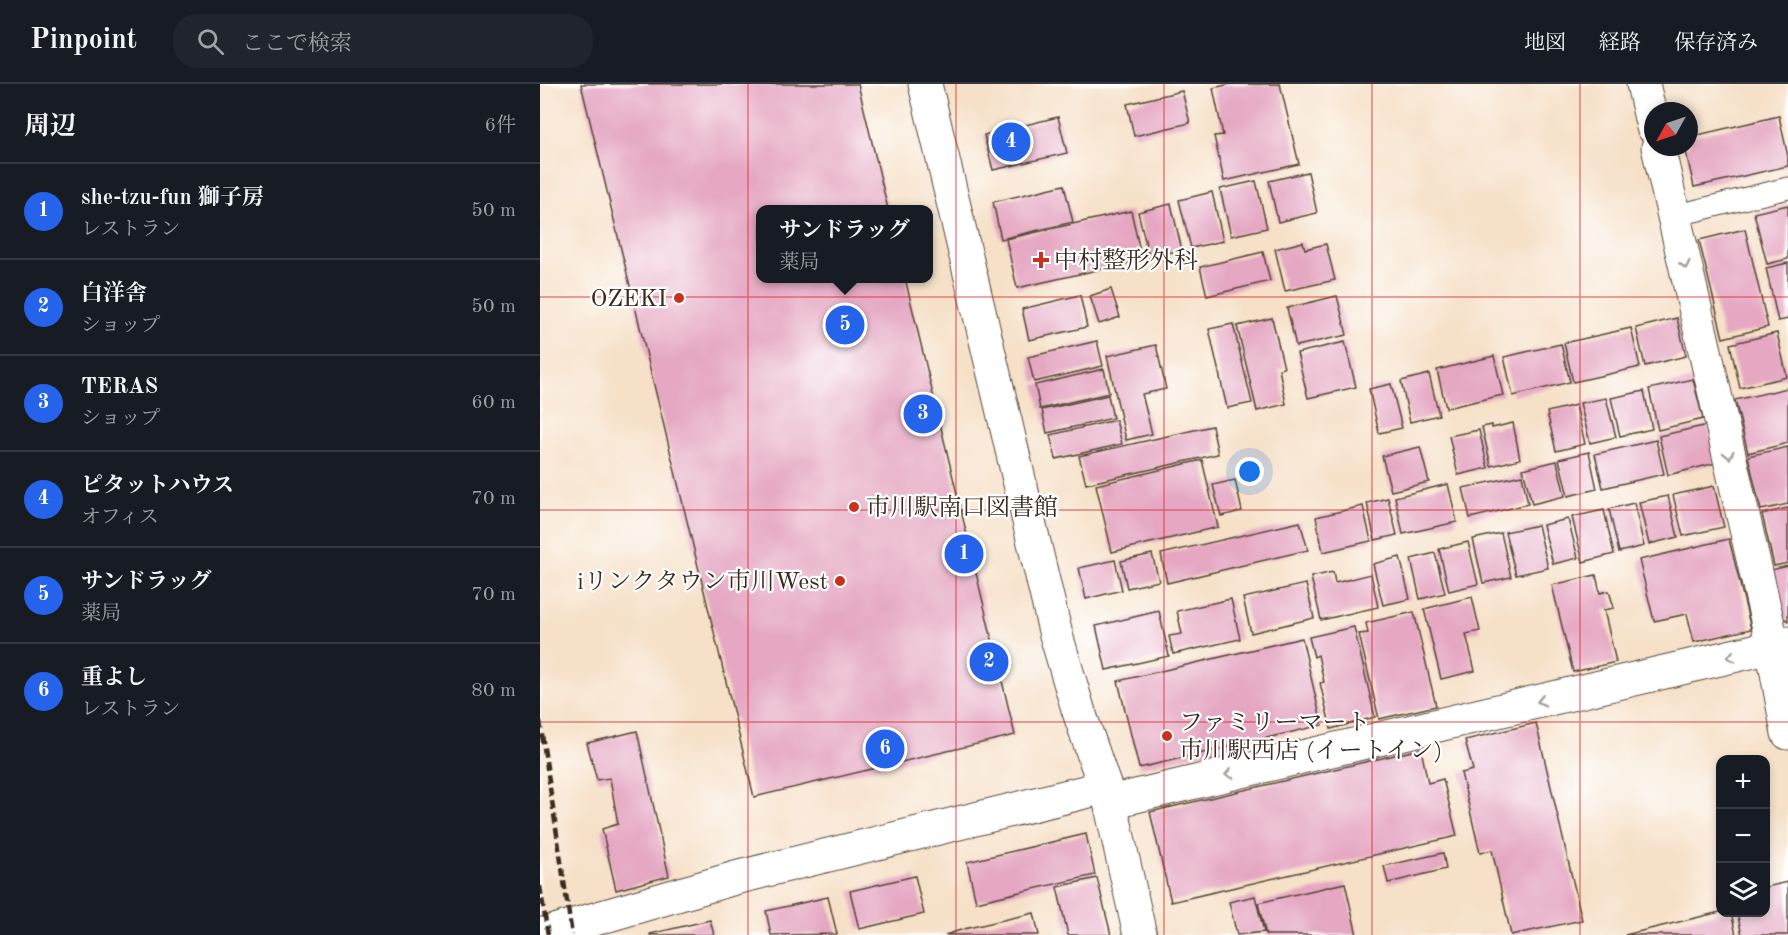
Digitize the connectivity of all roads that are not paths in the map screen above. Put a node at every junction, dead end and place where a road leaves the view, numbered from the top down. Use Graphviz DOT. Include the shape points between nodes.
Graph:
graph roads {
  1 [pos="925,84"];
  2 [pos="1643,84"];
  3 [pos="1647,102"];
  4 [pos="1660,156"];
  5 [pos="1788,188"];
  6 [pos="1674,216"];
  7 [pos="1780,645"];
  8 [pos="1788,733"];
  9 [pos="1107,794"];
  10 [pos="540,934"];
  11 [pos="1140,935"];
  1 -- 9 [label="street" via="1056,635"];
  2 -- 3 [label="street"];
  4 -- 6 [label="street"];
  5 -- 6 [label="lane"];
  6 -- 7 [label="street, one-way" via="1768,624"];
  7 -- 8 [label="street"];
  7 -- 9 [label="street, one-way"];
  9 -- 10 [label="street" via="735,878"];
  9 -- 11 [label="street"];
}
